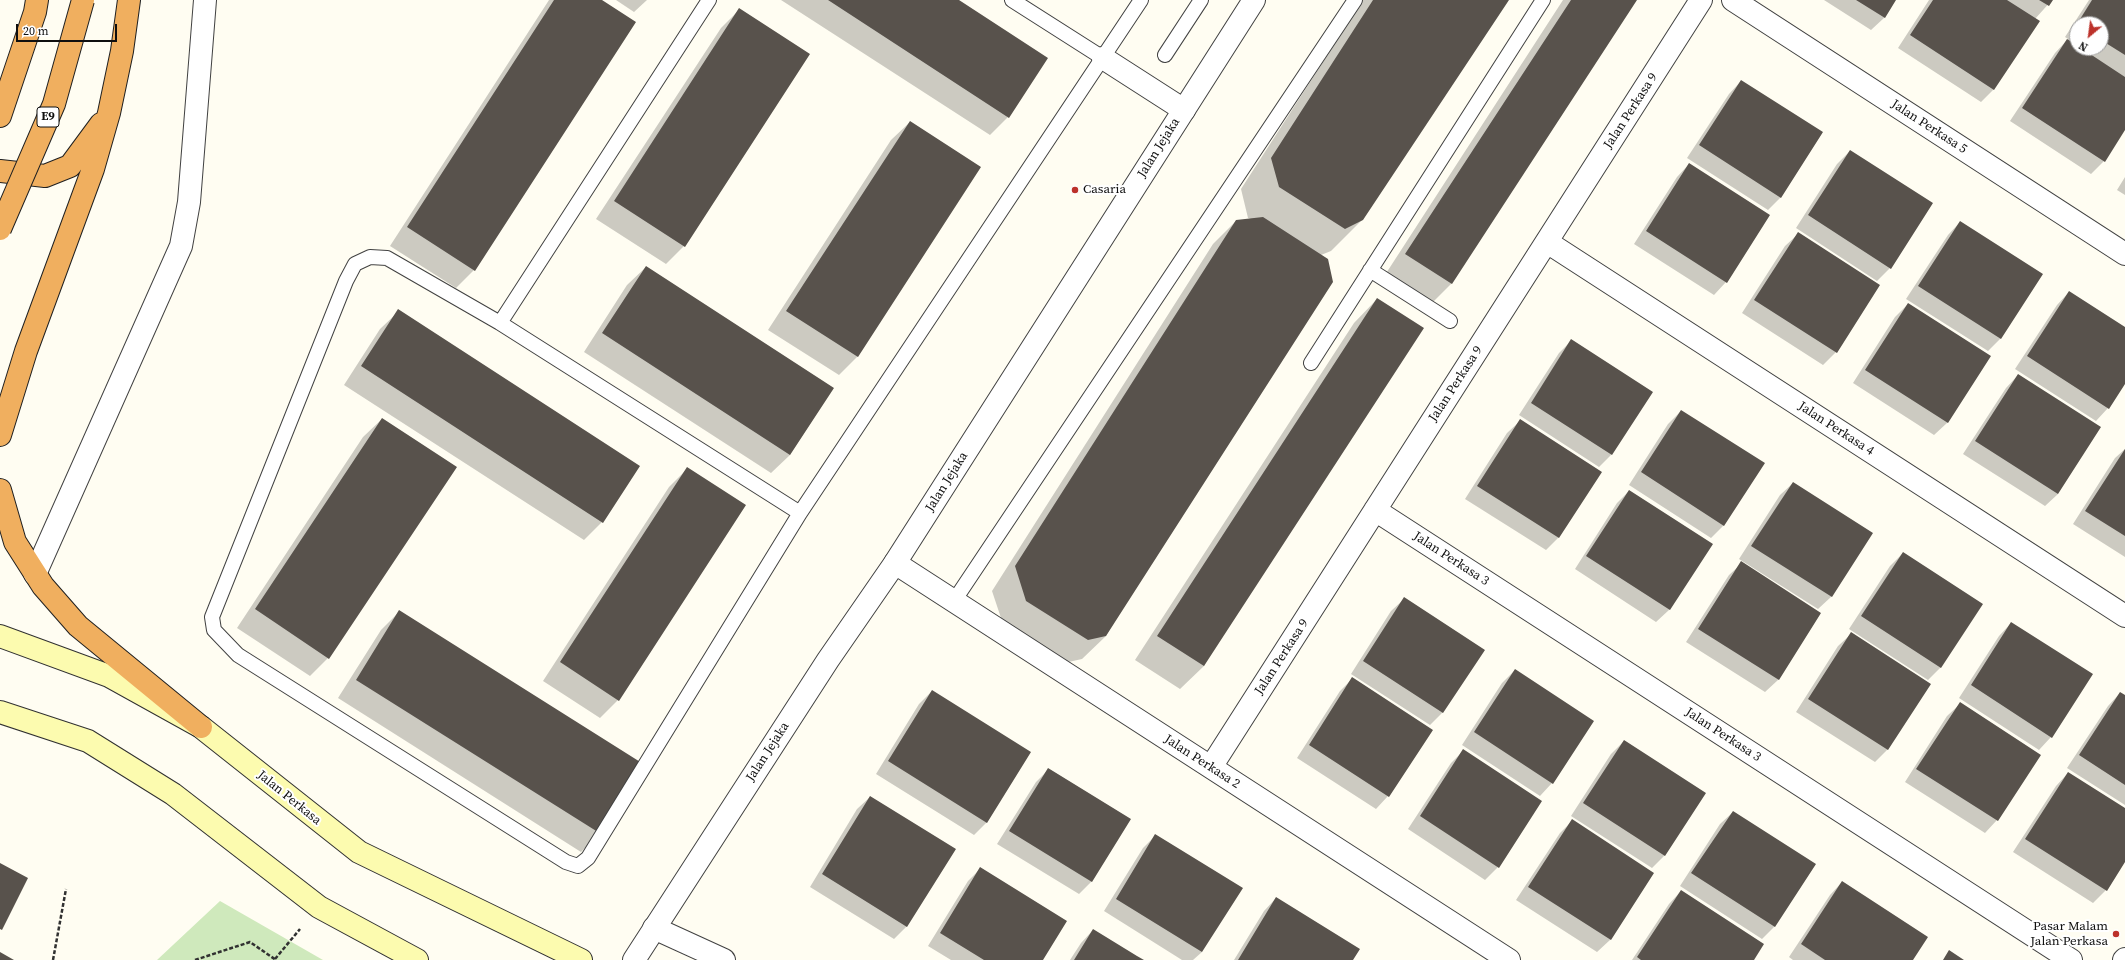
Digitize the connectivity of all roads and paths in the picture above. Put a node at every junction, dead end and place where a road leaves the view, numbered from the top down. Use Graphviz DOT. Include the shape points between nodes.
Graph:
graph roads {
  1 [pos="36,0"];
  2 [pos="84,0"];
  3 [pos="129,0"];
  4 [pos="205,0"];
  5 [pos="709,0"];
  6 [pos="1012,0"];
  7 [pos="1141,0"];
  8 [pos="1201,0"];
  9 [pos="1254,0"];
  10 [pos="1355,0"];
  11 [pos="1543,0"];
  12 [pos="1702,0"];
  13 [pos="1733,0"];
  14 [pos="1034,6"];
  15 [pos="1165,55"];
  16 [pos="1103,58"];
  17 [pos="1184,110"];
  18 [pos="109,113"];
  19 [pos="0,116"];
  20 [pos="0,171"];
  21 [pos="0,229"];
  22 [pos="1547,242"];
  23 [pos="2125,254"];
  24 [pos="1370,270"];
  25 [pos="1450,321"];
  26 [pos="500,323"];
  27 [pos="1311,363"];
  28 [pos="0,434"];
  29 [pos="0,490"];
  30 [pos="1375,510"];
  31 [pos="800,513"];
  32 [pos="895,563"];
  33 [pos="35,574"];
  34 [pos="954,601"];
  35 [pos="2125,616"];
  36 [pos="0,636"];
  37 [pos="0,712"];
  38 [pos="201,727"];
  39 [pos="1211,767"];
  40 [pos="66,889"];
  41 [pos="319,907"];
  42 [pos="654,928"];
  43 [pos="53,960"];
  44 [pos="196,960"];
  45 [pos="275,960"];
  46 [pos="416,960"];
  47 [pos="581,960"];
  48 [pos="634,960"];
  49 [pos="724,960"];
  50 [pos="1509,960"];
  51 [pos="2071,960"];
  1 -- 19 [label="highway" via="35,12"];
  2 -- 21 [label="highway, E9, bridge" via="54,104"];
  3 -- 18 [label="highway"];
  4 -- 33 [label="street" via="189,202 181,246"];
  5 -- 26 [label="lane"];
  6 -- 14 [label="lane"];
  7 -- 16 [label="lane"];
  8 -- 15 [label="lane"];
  9 -- 17 [label="street, Jalan Jejaka"];
  10 -- 34 [label="lane"];
  11 -- 24 [label="lane"];
  12 -- 22 [label="street, Jalan Perkasa 9"];
  13 -- 23 [label="street, Jalan Perkasa 5"];
  14 -- 16 [label="lane"];
  16 -- 17 [label="street"];
  16 -- 31 [label="lane"];
  17 -- 32 [label="street, Jalan Jejaka"];
  18 -- 20 [label="highway" via="70,166 45,176"];
  18 -- 28 [label="highway" via="94,169 26,350"];
  22 -- 30 [label="street, Jalan Perkasa 9"];
  22 -- 35 [label="street, Jalan Perkasa 4"];
  24 -- 25 [label="lane"];
  24 -- 27 [label="lane"];
  26 -- 31 [label="lane"];
  26 -- 31 [label="lane" via="388,258 370,257 355,264 212,617 214,630 238,655 566,862 578,866 588,858"];
  29 -- 33 [label="highway" via="15,542"];
  30 -- 39 [label="street, Jalan Perkasa 9"];
  30 -- 51 [label="street, Jalan Perkasa 3"];
  32 -- 34 [label="street, Jalan Perkasa 2"];
  32 -- 42 [label="street, Jalan Jejaka" via="828,660"];
  33 -- 38 [label="highway" via="78,626"];
  34 -- 39 [label="street, Jalan Perkasa 2"];
  36 -- 38 [label="main road, Jalan Perkasa" via="109,676"];
  37 -- 41 [label="main road" via="88,741 173,794"];
  38 -- 47 [label="main road, Jalan Perkasa" via="359,852"];
  39 -- 50 [label="street, Jalan Perkasa 2"];
  40 -- 43 [label="path"];
  41 -- 45 [label="path"];
  41 -- 46 [label="main road"];
  42 -- 48 [label="street, Jalan Jejaka"];
  42 -- 49 [label="street"];
  44 -- 45 [label="path" via="250,942"];
}
